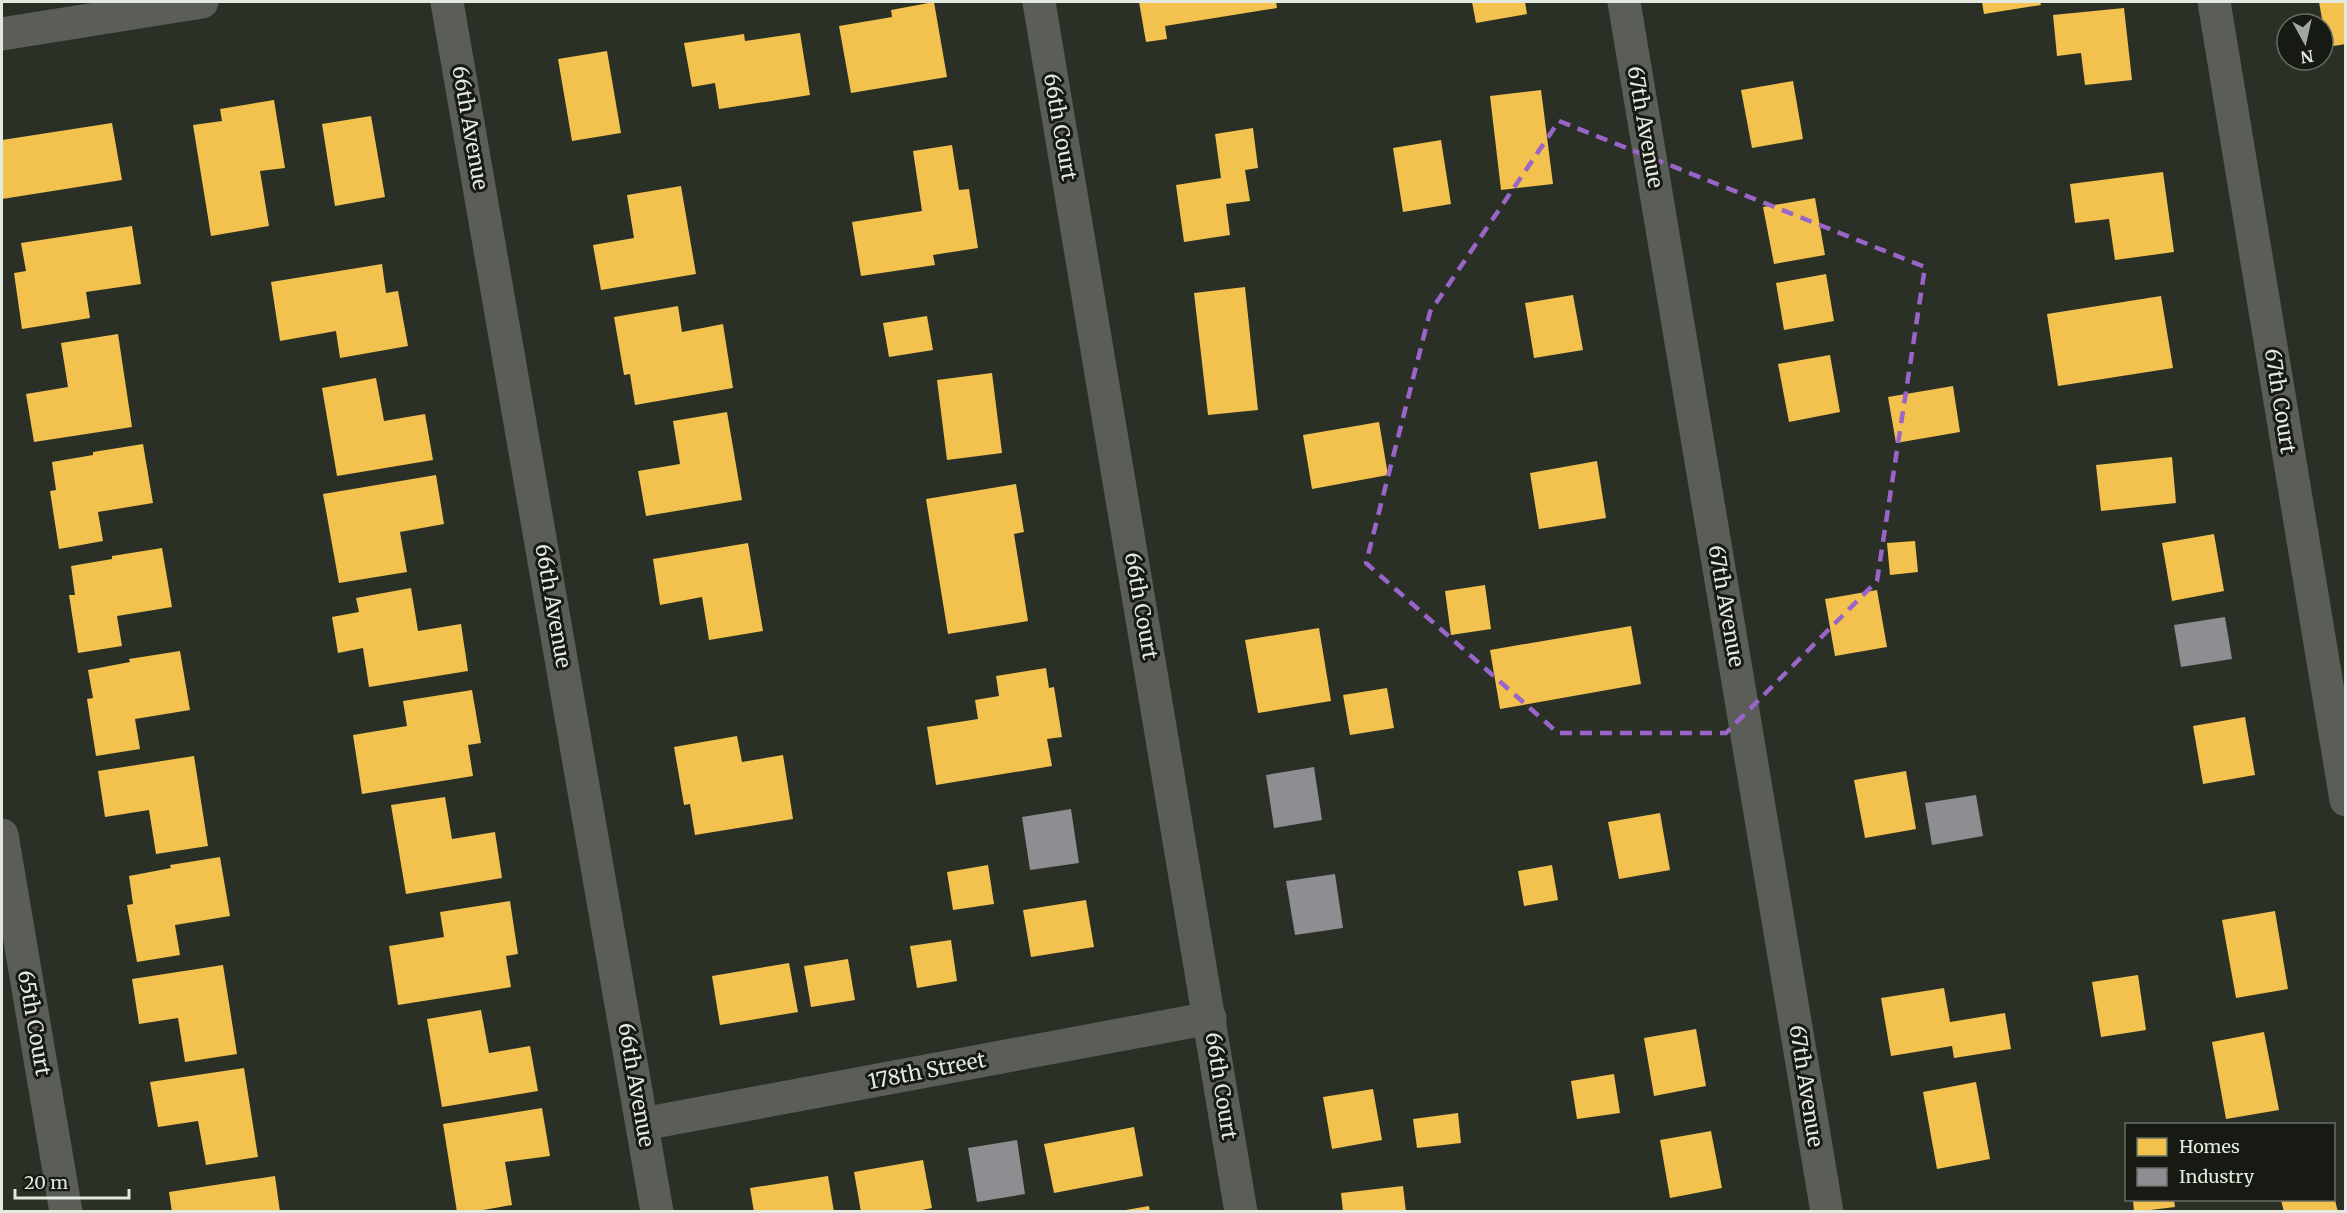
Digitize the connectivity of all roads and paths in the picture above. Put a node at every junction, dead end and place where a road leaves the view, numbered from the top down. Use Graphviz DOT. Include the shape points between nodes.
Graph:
graph roads {
  1 [pos="202,2"];
  2 [pos="447,2"];
  3 [pos="1039,2"];
  4 [pos="1624,2"];
  5 [pos="2214,2"];
  6 [pos="2,34"];
  7 [pos="2346,800"];
  8 [pos="2,835"];
  9 [pos="1210,1018"];
  10 [pos="643,1124"];
  11 [pos="66,1212"];
  12 [pos="657,1212"];
  13 [pos="1241,1212"];
  14 [pos="1827,1212"];
  1 -- 6 [label="street"];
  2 -- 10 [label="street, 66th Avenue"];
  3 -- 9 [label="street, 66th Court"];
  4 -- 14 [label="street, 67th Avenue"];
  5 -- 7 [label="street, 67th Court"];
  8 -- 11 [label="street, 65th Court"];
  9 -- 10 [label="street, 178th Street"];
  9 -- 13 [label="street, 66th Court"];
  10 -- 12 [label="street, 66th Avenue"];
}
